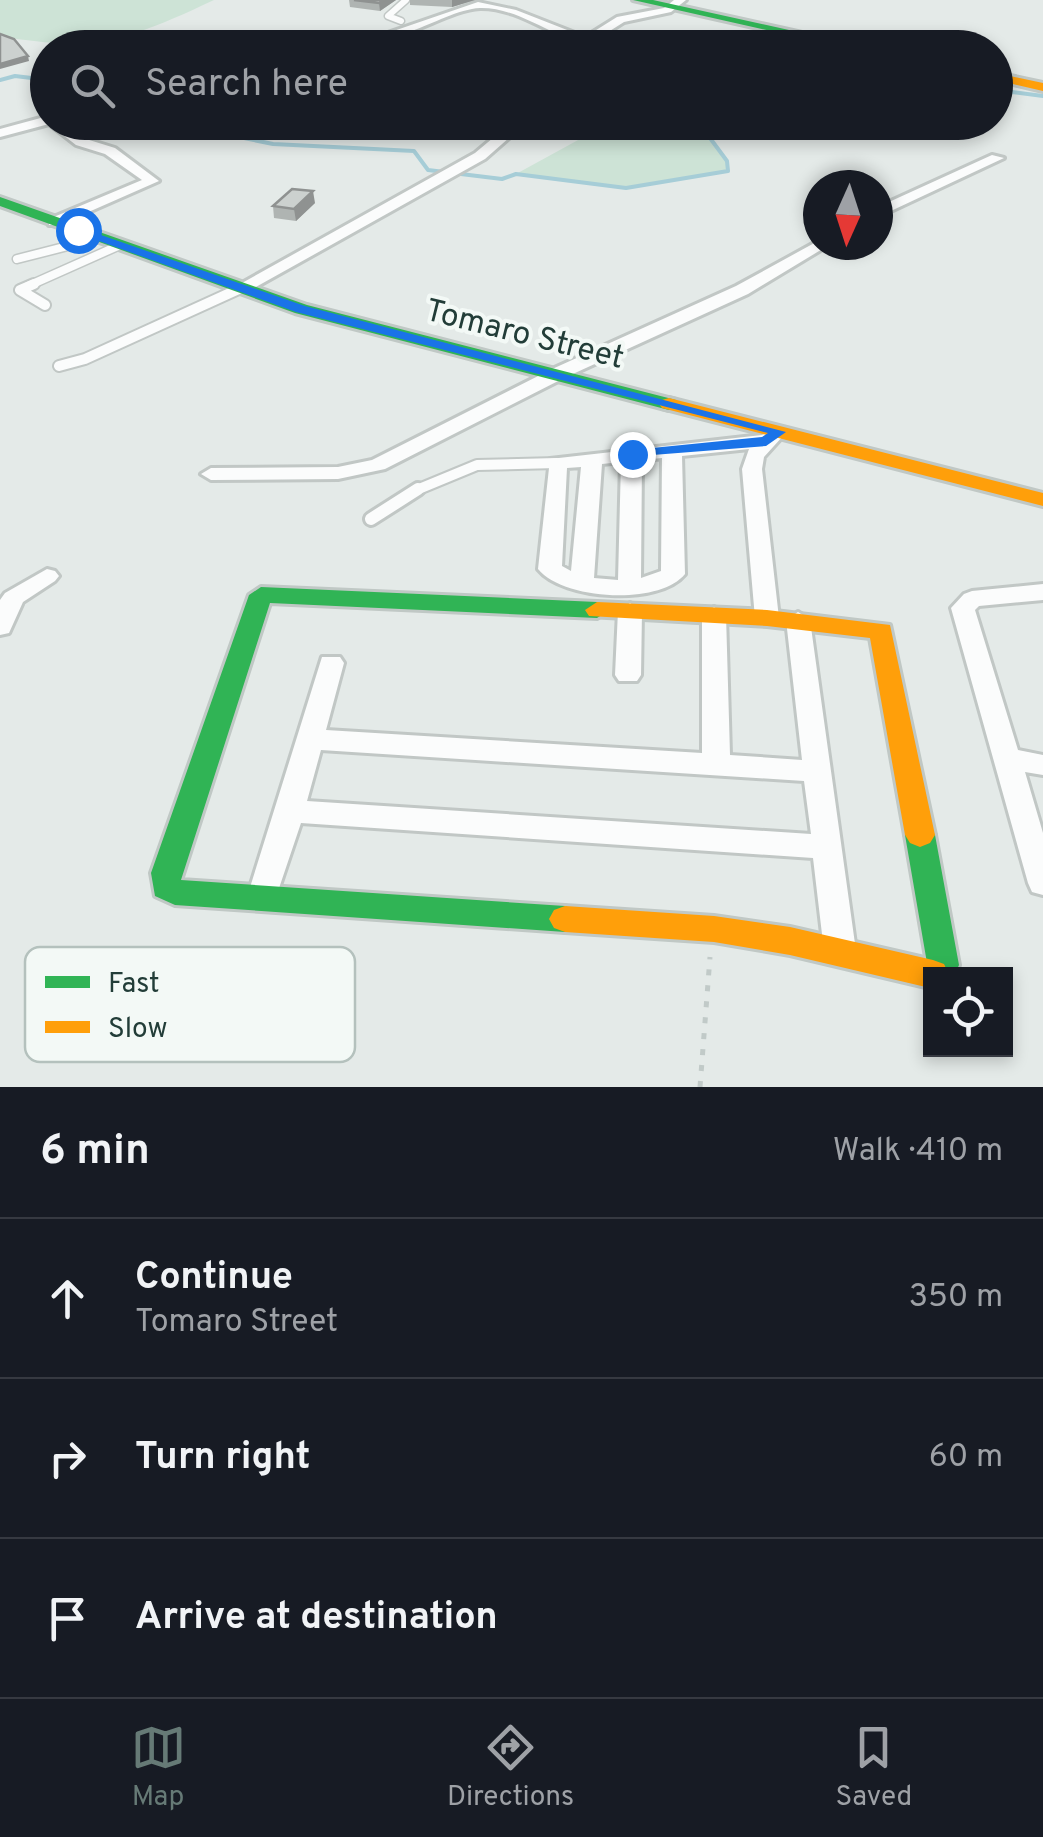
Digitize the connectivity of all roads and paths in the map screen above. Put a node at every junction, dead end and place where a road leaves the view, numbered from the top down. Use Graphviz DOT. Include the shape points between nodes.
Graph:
graph roads {
  1 [pos="406,0"];
  2 [pos="626,0"];
  3 [pos="675,6"];
  4 [pos="642,8"];
  5 [pos="402,26"];
  6 [pos="392,30"];
  7 [pos="409,30"];
  8 [pos="560,30"];
  9 [pos="604,30"];
  10 [pos="776,30"];
  11 [pos="784,30"];
  12 [pos="1013,80"];
  13 [pos="1043,86"];
  14 [pos="30,127"];
  15 [pos="0,133"];
  16 [pos="78,140"];
  17 [pos="499,140"];
  18 [pos="997,158"];
  19 [pos="0,201"];
  20 [pos="893,206"];
  21 [pos="54,222"];
  22 [pos="110,241"];
  23 [pos="803,255"];
  24 [pos="17,258"];
  25 [pos="240,288"];
  26 [pos="46,305"];
  27 [pos="58,366"];
  28 [pos="557,374"];
  29 [pos="772,436"];
  30 [pos="672,449"];
  31 [pos="632,454"];
  32 [pos="592,459"];
  33 [pos="556,463"];
  34 [pos="211,474"];
  35 [pos="1043,500"];
  36 [pos="371,519"];
  37 [pos="47,576"];
  38 [pos="582,581"];
  39 [pos="1043,592"];
  40 [pos="630,599"];
  41 [pos="714,616"];
  42 [pos="767,618"];
  43 [pos="798,620"];
  44 [pos="0,627"];
  45 [pos="332,663"];
  46 [pos="628,674"];
  47 [pos="311,739"];
  48 [pos="1010,759"];
  49 [pos="716,766"];
  50 [pos="1043,766"];
  51 [pos="815,770"];
  52 [pos="290,810"];
  53 [pos="826,847"];
  54 [pos="1043,883"];
  55 [pos="262,897"];
  56 [pos="714,930"];
  57 [pos="840,952"];
  58 [pos="940,967"];
  59 [pos="923,971"];
  60 [pos="700,1087"];
  1 -- 5 [label="lane" via="388,16"];
  2 -- 3 [label="main road"];
  3 -- 4 [label="main road"];
  3 -- 10 [label="main road"];
  3 -- 11 [label="main road"];
  4 -- 9 [label="street"];
  5 -- 6 [label="street"];
  5 -- 7 [label="street"];
  5 -- 8 [label="street" via="478,5"];
  12 -- 13 [label="main road"];
  14 -- 15 [label="street"];
  16 -- 21 [label="street" via="110,151 152,181"];
  17 -- 25 [label="street"];
  18 -- 20 [label="street"];
  19 -- 21 [label="main road, Tomaro Street"];
  21 -- 22 [label="main road, Tomaro Street"];
  22 -- 24 [label="lane"];
  22 -- 25 [label="main road, Tomaro Street"];
  22 -- 26 [label="lane" via="20,290"];
  23 -- 28 [label="street"];
  25 -- 27 [label="lane"];
  25 -- 28 [label="main road, Tomaro Street"];
  28 -- 29 [label="main road, Tomaro Street"];
  28 -- 34 [label="street" via="378,465 338,473"];
  29 -- 30 [label="street"];
  29 -- 35 [label="main road, Tomaro Street"];
  29 -- 42 [label="street" via="754,456 752,469"];
  30 -- 31 [label="street"];
  30 -- 40 [label="street" via="673,574"];
  31 -- 32 [label="street"];
  31 -- 40 [label="street"];
  32 -- 33 [label="street"];
  32 -- 38 [label="street"];
  33 -- 36 [label="lane" via="489,460 466,466 422,483"];
  33 -- 38 [label="street" via="550,570"];
  37 -- 44 [label="street" via="13,598"];
  38 -- 40 [label="street"];
  39 -- 48 [label="street" via="972,600 963,608"];
  40 -- 41 [label="main road"];
  40 -- 46 [label="street"];
  40 -- 55 [label="main road" via="261,595 166,887"];
  41 -- 42 [label="main road"];
  41 -- 49 [label="street"];
  42 -- 43 [label="main road"];
  43 -- 51 [label="street"];
  43 -- 58 [label="main road" via="870,628 885,641"];
  45 -- 47 [label="street"];
  47 -- 49 [label="street"];
  47 -- 52 [label="street"];
  48 -- 50 [label="street"];
  48 -- 54 [label="street"];
  49 -- 51 [label="street"];
  51 -- 53 [label="street"];
  52 -- 53 [label="street"];
  52 -- 55 [label="street"];
  53 -- 57 [label="street"];
  55 -- 56 [label="main road"];
  56 -- 57 [label="main road"];
  56 -- 60 [label="path"];
  57 -- 59 [label="main road"];
}
